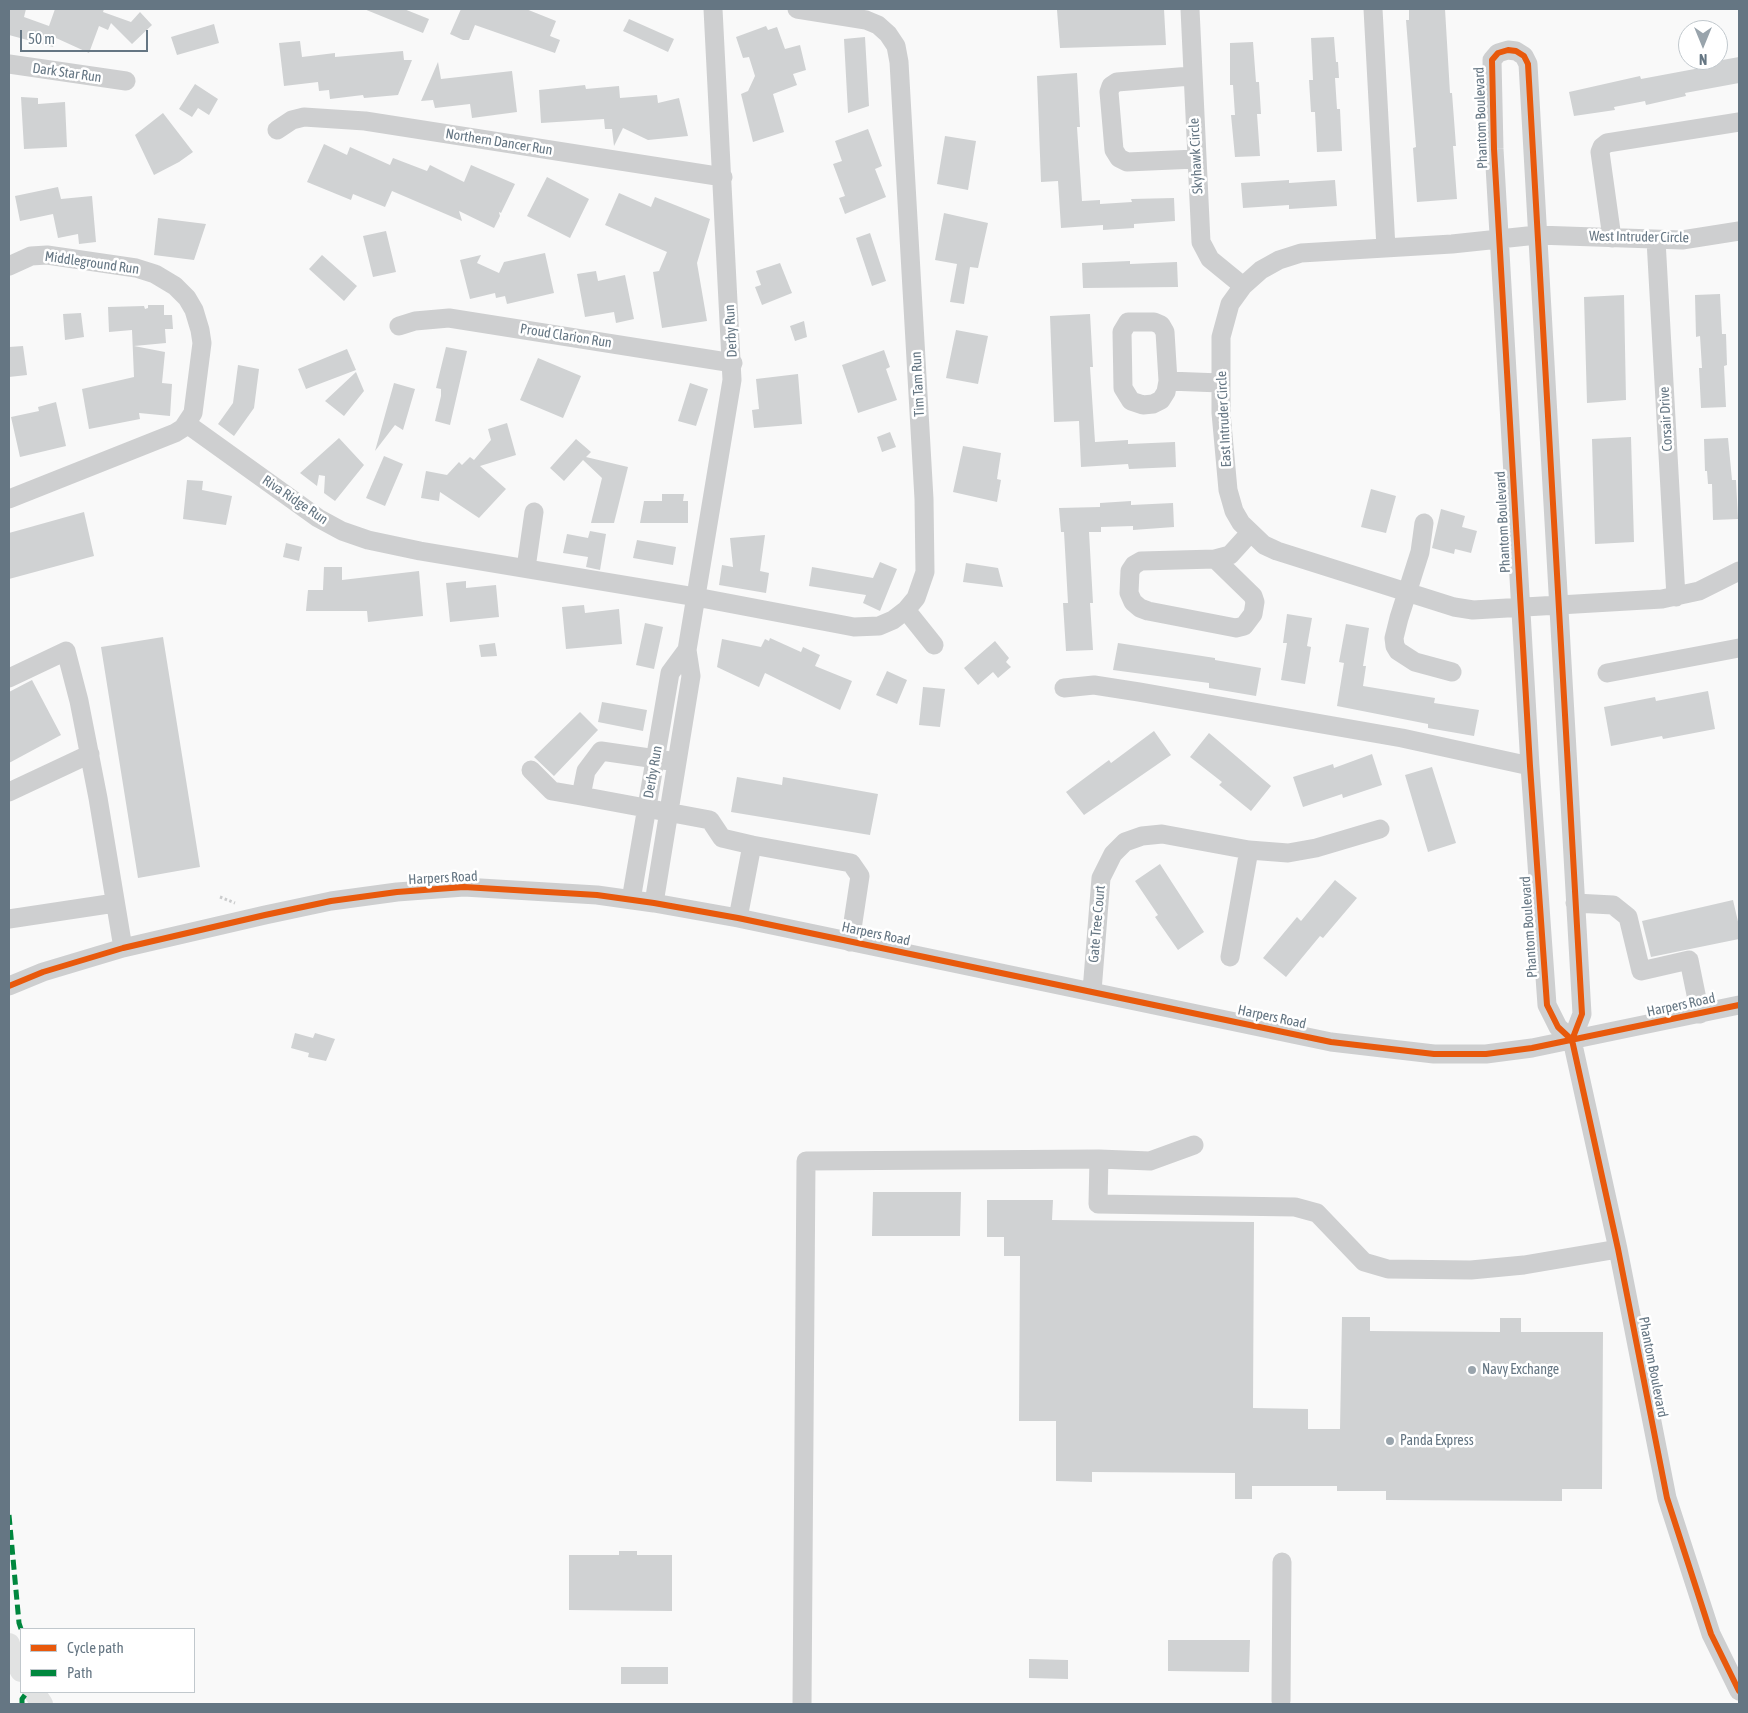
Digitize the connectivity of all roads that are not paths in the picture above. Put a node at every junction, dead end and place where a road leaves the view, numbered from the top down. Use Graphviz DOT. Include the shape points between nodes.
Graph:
graph roads {
  1 [pos="714,9"];
  2 [pos="797,9"];
  3 [pos="1190,9"];
  4 [pos="1374,9"];
  5 [pos="9,64"];
  6 [pos="1191,76"];
  7 [pos="126,81"];
  8 [pos="1739,122"];
  9 [pos="277,130"];
  10 [pos="1196,159"];
  11 [pos="723,176"];
  12 [pos="1739,230"];
  13 [pos="1538,235"];
  14 [pos="1499,237"];
  15 [pos="1612,238"];
  16 [pos="1656,240"];
  17 [pos="1386,248"];
  18 [pos="9,266"];
  19 [pos="1243,286"];
  20 [pos="399,326"];
  21 [pos="733,363"];
  22 [pos="1168,381"];
  23 [pos="1221,383"];
  24 [pos="186,424"];
  25 [pos="9,499"];
  26 [pos="534,512"];
  27 [pos="1424,522"];
  28 [pos="1250,533"];
  29 [pos="1215,560"];
  30 [pos="526,568"];
  31 [pos="1739,571"];
  32 [pos="1407,592"];
  33 [pos="696,597"];
  34 [pos="1676,597"];
  35 [pos="1559,606"];
  36 [pos="1520,608"];
  37 [pos="906,610"];
  38 [pos="934,645"];
  39 [pos="1739,648"];
  40 [pos="687,650"];
  41 [pos="1452,672"];
  42 [pos="1607,673"];
  43 [pos="9,678"];
  44 [pos="1064,688"];
  45 [pos="90,754"];
  46 [pos="655,758"];
  47 [pos="677,762"];
  48 [pos="1530,766"];
  49 [pos="531,770"];
  50 [pos="9,792"];
  51 [pos="581,796"];
  52 [pos="646,808"];
  53 [pos="669,812"];
  54 [pos="1380,829"];
  55 [pos="752,845"];
  56 [pos="1249,850"];
  57 [pos="631,900"];
  58 [pos="115,903"];
  59 [pos="654,903"];
  60 [pos="1575,903"];
  61 [pos="738,918"];
  62 [pos="9,919"];
  63 [pos="850,942"];
  64 [pos="123,948"];
  65 [pos="1230,957"];
  66 [pos="9,986"];
  67 [pos="1092,991"];
  68 [pos="1739,1005"];
  69 [pos="1700,1014"];
  70 [pos="1572,1040"];
  71 [pos="1194,1145"];
  72 [pos="1099,1159"];
  73 [pos="1618,1249"];
  74 [pos="1282,1562"];
  75 [pos="9,1644"];
  76 [pos="20,1669"];
  77 [pos="1739,1690"];
  78 [pos="35,1693"];
  79 [pos="1281,1703"];
  80 [pos="42,1704"];
  81 [pos="802,1704"];
  1 -- 11 [label="street, Derby Run"];
  2 -- 37 [label="street, Tim Tam Run" via="866,20 878,25 896,46 899,62 924,499 925,572 922,587"];
  3 -- 6 [label="street, Skyhawk Circle"];
  4 -- 17 [label="street"];
  5 -- 7 [label="street, Dark Star Run"];
  6 -- 10 [label="street, Skyhawk Circle"];
  6 -- 10 [label="street" via="1117,82 1108,92 1114,150 1119,158 1127,162"];
  8 -- 15 [label="street" via="1607,143 1602,147 1600,152"];
  9 -- 11 [label="street, Northern Dancer Run" via="292,120 304,117 366,121"];
  10 -- 19 [label="street, Skyhawk Circle" via="1204,252"];
  11 -- 21 [label="street, Derby Run"];
  12 -- 16 [label="street, West Intruder Circle" via="1682,240"];
  13 -- 14 [label="street, East Intruder Circle"];
  13 -- 14 [label="street, Phantom Boulevard" via="1528,64 1524,56 1508,50 1498,53 1492,60"];
  13 -- 15 [label="street, West Intruder Circle"];
  13 -- 35 [label="street, Phantom Boulevard"];
  14 -- 17 [label="street, East Intruder Circle"];
  14 -- 36 [label="street, Phantom Boulevard"];
  15 -- 16 [label="street, West Intruder Circle"];
  16 -- 34 [label="street, Corsair Drive"];
  17 -- 19 [label="street, East Intruder Circle" via="1301,254 1279,260"];
  18 -- 24 [label="street, Middleground Run" via="31,256 47,255 136,268 155,274 175,286 194,310 202,343 193,413"];
  19 -- 23 [label="street, East Intruder Circle" via="1230,304 1223,322"];
  20 -- 21 [label="street, Proud Clarion Run" via="449,318"];
  21 -- 33 [label="street, Derby Run"];
  22 -- 23 [label="street"];
  23 -- 28 [label="street, East Intruder Circle" via="1228,490 1234,511"];
  24 -- 25 [label="street" via="175,433"];
  24 -- 30 [label="street, Riva Ridge Run" via="318,518 342,531 411,549"];
  26 -- 30 [label="street"];
  27 -- 32 [label="street" via="1420,552"];
  28 -- 29 [label="street" via="1230,555"];
  28 -- 32 [label="street, East Intruder Circle" via="1277,551"];
  29 -- 29 [label="street" via="1141,561 1130,571 1129,593 1133,602 1148,610 1236,628 1244,626 1254,614 1253,596"];
  30 -- 33 [label="street, Riva Ridge Run"];
  31 -- 34 [label="street" via="1708,587"];
  32 -- 36 [label="street, East Intruder Circle" via="1473,610"];
  32 -- 41 [label="street" via="1394,638 1398,651 1415,662"];
  33 -- 37 [label="street, Tim Tam Run" via="863,628 886,623"];
  33 -- 40 [label="street, Derby Run"];
  34 -- 35 [label="street"];
  35 -- 36 [label="street, East Intruder Circle"];
  35 -- 60 [label="street, Phantom Boulevard"];
  36 -- 48 [label="street, Phantom Boulevard"];
  37 -- 38 [label="street"];
  39 -- 42 [label="street"];
  40 -- 46 [label="street, Derby Run" via="670,673"];
  40 -- 47 [label="street, Derby Run" via="691,676"];
  43 -- 45 [label="street" via="66,651"];
  44 -- 48 [label="street" via="1094,686 1139,692 1402,738"];
  45 -- 50 [label="street"];
  45 -- 58 [label="street"];
  46 -- 47 [label="street"];
  46 -- 51 [label="street" via="601,751 586,771"];
  46 -- 52 [label="street, Derby Run"];
  47 -- 53 [label="street, Derby Run"];
  48 -- 70 [label="street, Phantom Boulevard" via="1547,1004 1558,1027"];
  49 -- 51 [label="street" via="552,791"];
  51 -- 52 [label="street"];
  52 -- 53 [label="street"];
  52 -- 57 [label="street, Derby Run"];
  53 -- 55 [label="street" via="710,820 722,838"];
  53 -- 59 [label="street, Derby Run"];
  54 -- 56 [label="street, Gate Tree Court" via="1288,853"];
  55 -- 61 [label="street"];
  55 -- 63 [label="street" via="851,864 857,869 860,876"];
  56 -- 65 [label="street"];
  56 -- 67 [label="street, Gate Tree Court" via="1162,834 1125,842 1113,854 1101,878"];
  57 -- 59 [label="street, Harpers Road"];
  57 -- 64 [label="street, Harpers Road" via="464,887 397,892 265,914"];
  58 -- 62 [label="street"];
  58 -- 64 [label="street"];
  59 -- 61 [label="street, Harpers Road"];
  60 -- 69 [label="street" via="1612,905 1628,916 1641,971 1689,960"];
  60 -- 70 [label="street, Phantom Boulevard" via="1582,1014"];
  61 -- 63 [label="street, Harpers Road"];
  63 -- 67 [label="street, Harpers Road"];
  64 -- 66 [label="street, Harpers Road" via="43,972"];
  67 -- 70 [label="street, Harpers Road" via="1331,1042 1434,1054 1486,1054"];
  68 -- 69 [label="street, Harpers Road"];
  69 -- 70 [label="street, Harpers Road"];
  70 -- 73 [label="street, Phantom Boulevard"];
  71 -- 72 [label="street" via="1150,1161"];
  72 -- 73 [label="street" via="1098,1204 1295,1208 1317,1213 1364,1262 1388,1269 1480,1269"];
  72 -- 81 [label="street" via="806,1161"];
  73 -- 77 [label="street, Phantom Boulevard" via="1667,1498 1711,1634"];
  74 -- 79 [label="street"];
  75 -- 76 [label="main road"];
  78 -- 80 [label="main road"];
}
